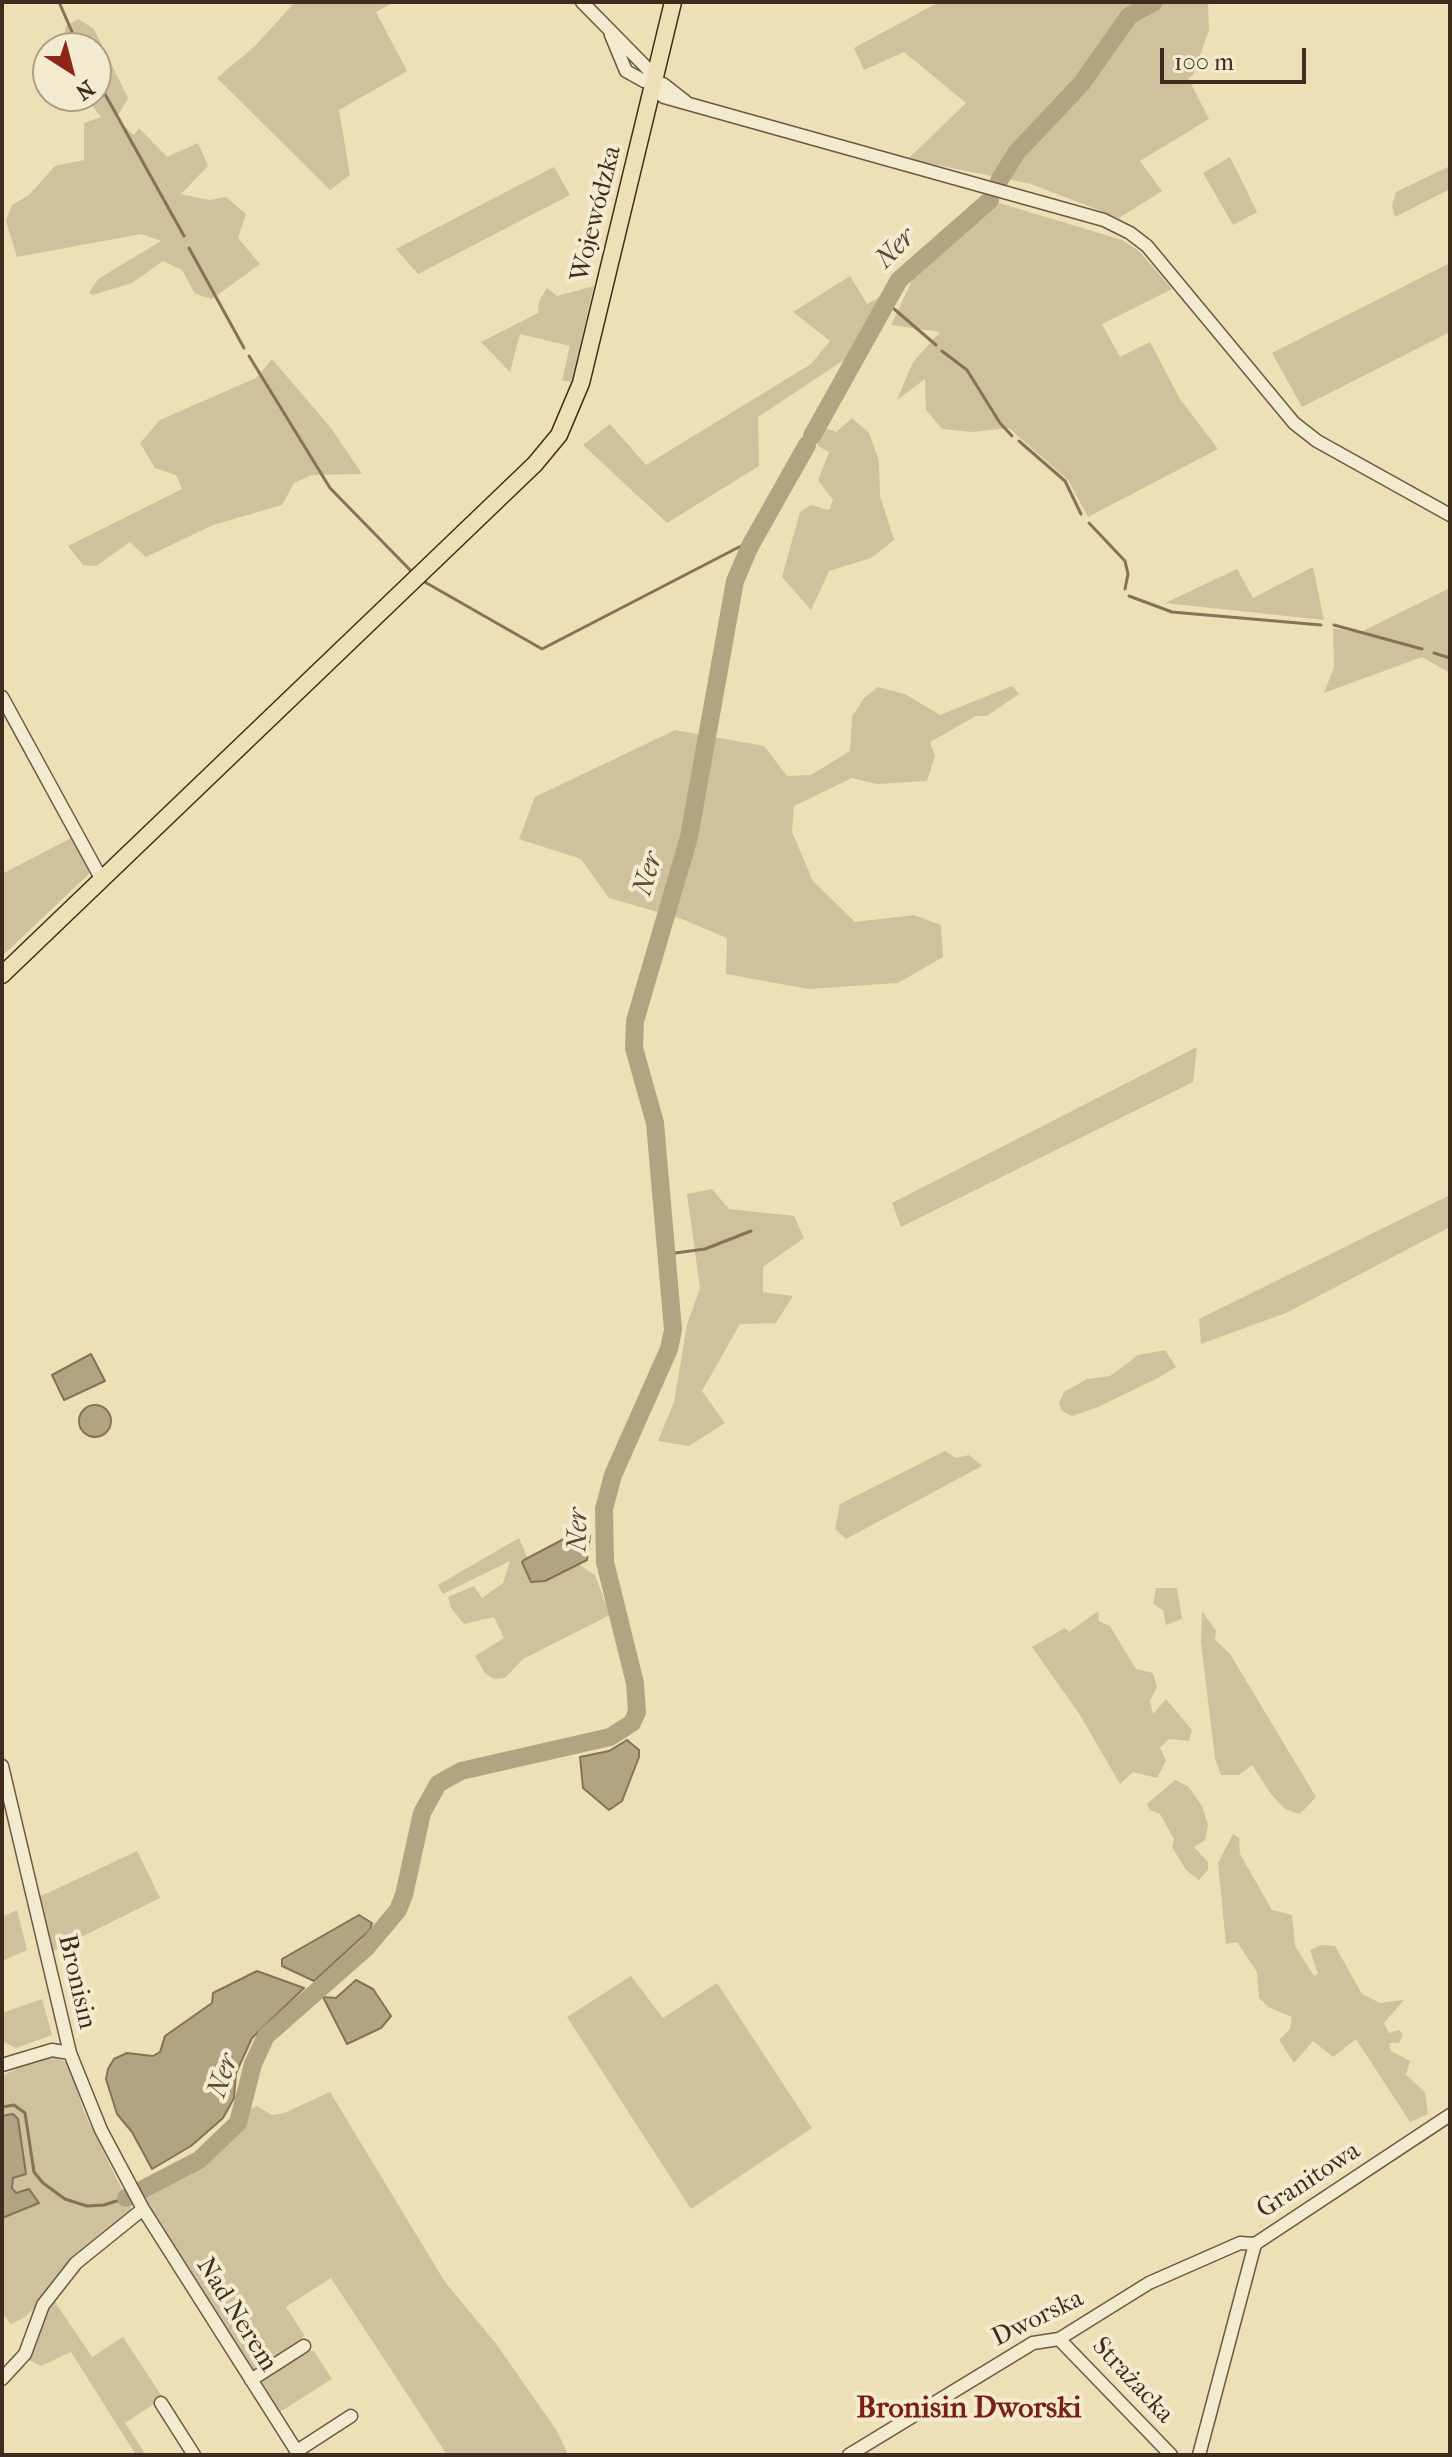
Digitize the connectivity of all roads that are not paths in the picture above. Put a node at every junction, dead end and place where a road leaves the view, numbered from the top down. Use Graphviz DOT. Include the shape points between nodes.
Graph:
graph roads {
  1 [pos="582,2"];
  2 [pos="673,2"];
  3 [pos="654,83"];
  4 [pos="1450,515"];
  5 [pos="2,697"];
  6 [pos="102,880"];
  7 [pos="2,975"];
  8 [pos="2,1766"];
  9 [pos="70,2053"];
  10 [pos="2,2065"];
  11 [pos="1450,2115"];
  12 [pos="137,2199"];
  13 [pos="1255,2244"];
  14 [pos="1059,2339"];
  15 [pos="304,2346"];
  16 [pos="2,2379"];
  17 [pos="251,2380"];
  18 [pos="161,2403"];
  19 [pos="351,2416"];
  20 [pos="298,2453"];
  21 [pos="194,2455"];
  22 [pos="849,2455"];
  23 [pos="1171,2455"];
  24 [pos="1199,2455"];
  1 -- 3 [label="street" via="609,32 626,71"];
  2 -- 3 [label="main road, Wojewódzka"];
  3 -- 4 [label="street" via="659,95 1117,226 1147,246 1285,415 1317,441"];
  3 -- 6 [label="main road, Wojewódzka" via="581,383 559,435 535,464"];
  5 -- 6 [label="street"];
  6 -- 7 [label="main road, Wojewódzka"];
  8 -- 9 [label="street, Bronisin"];
  9 -- 10 [label="street" via="52,2050"];
  9 -- 12 [label="street, Bronisin"];
  11 -- 13 [label="street, Granitowa"];
  12 -- 16 [label="street" via="43,2305 25,2354"];
  12 -- 17 [label="street, Nad Nerem"];
  13 -- 14 [label="street, Dworska" via="1240,2243 1149,2283"];
  13 -- 24 [label="street, Granitowa"];
  14 -- 22 [label="street, Dworska" via="1033,2343"];
  14 -- 23 [label="street, Strażacka"];
  15 -- 17 [label="street"];
  17 -- 20 [label="street, Nad Nerem"];
  18 -- 21 [label="street"];
  19 -- 20 [label="street"];
}
